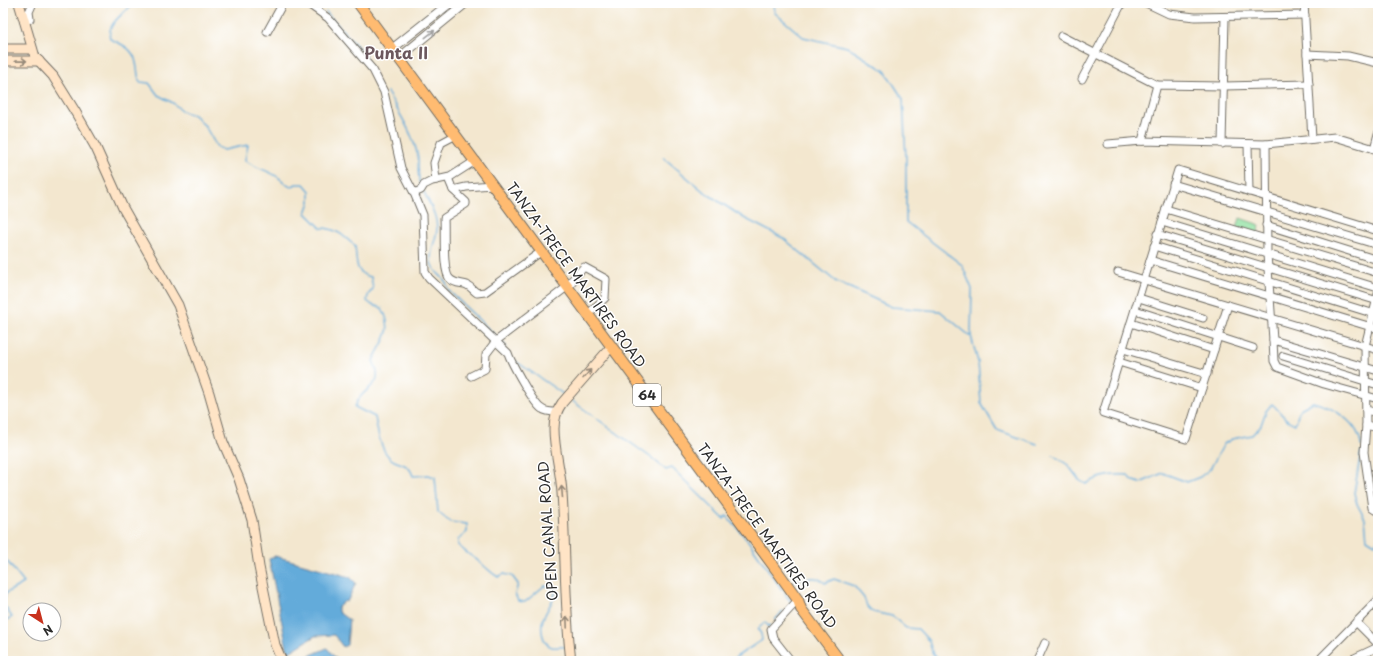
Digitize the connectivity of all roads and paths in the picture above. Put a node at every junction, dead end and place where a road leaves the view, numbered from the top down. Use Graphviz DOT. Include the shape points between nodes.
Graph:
graph roads {
  1 [pos="19,3"];
  2 [pos="33,3"];
  3 [pos="283,3"];
  4 [pos="307,3"];
  5 [pos="358,3"];
  6 [pos="450,3"];
  7 [pos="466,3"];
  8 [pos="1122,3"];
  9 [pos="1146,3"];
  10 [pos="1304,3"];
  11 [pos="1305,15"];
  12 [pos="1225,17"];
  13 [pos="24,22"];
  14 [pos="266,32"];
  15 [pos="1061,36"];
  16 [pos="3,49"];
  17 [pos="32,49"];
  18 [pos="392,49"];
  19 [pos="1096,54"];
  20 [pos="1306,54"];
  21 [pos="399,58"];
  22 [pos="3,61"];
  23 [pos="39,61"];
  24 [pos="1378,63"];
  25 [pos="1082,79"];
  26 [pos="1310,84"];
  27 [pos="1157,85"];
  28 [pos="1224,86"];
  29 [pos="1378,134"];
  30 [pos="456,135"];
  31 [pos="1312,139"];
  32 [pos="1142,140"];
  33 [pos="1108,144"];
  34 [pos="1222,144"];
  35 [pos="1248,144"];
  36 [pos="1266,144"];
  37 [pos="1376,150"];
  38 [pos="475,161"];
  39 [pos="448,178"];
  40 [pos="436,180"];
  41 [pos="492,184"];
  42 [pos="1173,184"];
  43 [pos="420,190"];
  44 [pos="453,190"];
  45 [pos="1249,192"];
  46 [pos="1267,197"];
  47 [pos="1166,208"];
  48 [pos="1267,212"];
  49 [pos="1162,222"];
  50 [pos="1266,225"];
  51 [pos="1378,231"];
  52 [pos="1157,234"];
  53 [pos="1267,240"];
  54 [pos="1154,246"];
  55 [pos="1378,246"];
  56 [pos="542,252"];
  57 [pos="1267,254"];
  58 [pos="1150,260"];
  59 [pos="1378,260"];
  60 [pos="1268,267"];
  61 [pos="1118,272"];
  62 [pos="1378,273"];
  63 [pos="1144,281"];
  64 [pos="1269,282"];
  65 [pos="568,287"];
  66 [pos="1378,288"];
  67 [pos="1139,298"];
  68 [pos="1270,298"];
  69 [pos="1377,299"];
  70 [pos="1228,306"];
  71 [pos="1135,310"];
  72 [pos="588,314"];
  73 [pos="1375,314"];
  74 [pos="1204,318"];
  75 [pos="1272,319"];
  76 [pos="1131,323"];
  77 [pos="1369,327"];
  78 [pos="1378,329"];
  79 [pos="1218,337"];
  80 [pos="1273,340"];
  81 [pos="496,341"];
  82 [pos="1365,346"];
  83 [pos="611,347"];
  84 [pos="1253,348"];
  85 [pos="1123,349"];
  86 [pos="1214,350"];
  87 [pos="1378,350"];
  88 [pos="1283,356"];
  89 [pos="1119,362"];
  90 [pos="1366,368"];
  91 [pos="1378,371"];
  92 [pos="1207,374"];
  93 [pos="471,376"];
  94 [pos="1365,382"];
  95 [pos="1378,385"];
  96 [pos="1202,388"];
  97 [pos="1365,395"];
  98 [pos="1378,399"];
  99 [pos="1366,410"];
  100 [pos="557,412"];
  101 [pos="1378,413"];
  102 [pos="1366,425"];
  103 [pos="1378,428"];
  104 [pos="1378,510"];
  105 [pos="795,596"];
  106 [pos="1377,604"];
  107 [pos="1356,622"];
  108 [pos="1045,643"];
  109 [pos="1378,646"];
  110 [pos="1361,658"];
  111 [pos="282,661"];
  112 [pos="571,661"];
  113 [pos="791,661"];
  114 [pos="840,661"];
  115 [pos="1037,661"];
  116 [pos="1318,661"];
  117 [pos="1348,661"];
  1 -- 13 [label="main road"];
  2 -- 13 [label="street" via="29,12 30,19"];
  3 -- 14 [label="street"];
  4 -- 43 [label="street" via="328,18 373,70 384,92 402,168"];
  5 -- 18 [label="main road, TANZA-TRECE MARTIRES ROAD / 64"];
  6 -- 18 [label="street"];
  21 -- 7 [label="street, one-way"];
  8 -- 19 [label="street"];
  9 -- 12 [label="street" via="1169,14"];
  10 -- 11 [label="street"];
  11 -- 12 [label="street"];
  11 -- 20 [label="street"];
  12 -- 28 [label="street"];
  13 -- 17 [label="main road"];
  15 -- 19 [label="street"];
  16 -- 17 [label="main road"];
  17 -- 23 [label="main road"];
  18 -- 21 [label="main road, TANZA-TRECE MARTIRES ROAD / 64"];
  19 -- 25 [label="street"];
  19 -- 27 [label="street"];
  20 -- 24 [label="street" via="1348,56"];
  20 -- 26 [label="street"];
  21 -- 30 [label="main road, TANZA-TRECE MARTIRES ROAD / 64"];
  22 -- 23 [label="main road, one-way"];
  23 -- 111 [label="main road" via="53,76 96,148 126,214 178,305 223,442 239,479 252,520 275,645"];
  26 -- 28 [label="street"];
  26 -- 31 [label="street"];
  27 -- 28 [label="street"];
  27 -- 32 [label="street"];
  28 -- 34 [label="street"];
  29 -- 37 [label="street"];
  30 -- 38 [label="main road, TANZA-TRECE MARTIRES ROAD / 64"];
  30 -- 40 [label="street" via="440,143 434,163"];
  31 -- 36 [label="street"];
  31 -- 37 [label="street" via="1335,137"];
  32 -- 33 [label="street"];
  32 -- 34 [label="street"];
  34 -- 35 [label="street"];
  35 -- 36 [label="street"];
  35 -- 45 [label="street"];
  36 -- 46 [label="street"];
  38 -- 39 [label="street"];
  38 -- 41 [label="main road, TANZA-TRECE MARTIRES ROAD / 64"];
  39 -- 40 [label="street"];
  39 -- 44 [label="street"];
  40 -- 43 [label="street"];
  41 -- 44 [label="street"];
  41 -- 56 [label="main road, TANZA-TRECE MARTIRES ROAD / 64"];
  42 -- 45 [label="street" via="1176,172 1180,170"];
  42 -- 47 [label="street"];
  42 -- 48 [label="street"];
  43 -- 81 [label="street" via="426,272 429,278"];
  44 -- 56 [label="street" via="466,204 444,218 444,268 448,278 469,286 477,293 485,292"];
  45 -- 46 [label="street"];
  46 -- 48 [label="street"];
  46 -- 51 [label="street"];
  47 -- 49 [label="street"];
  47 -- 53 [label="street"];
  48 -- 50 [label="street"];
  48 -- 55 [label="street"];
  49 -- 52 [label="street"];
  49 -- 57 [label="street"];
  50 -- 53 [label="street"];
  50 -- 59 [label="street"];
  52 -- 54 [label="street"];
  52 -- 60 [label="street"];
  53 -- 57 [label="street"];
  53 -- 62 [label="street"];
  54 -- 58 [label="street"];
  54 -- 64 [label="street"];
  56 -- 65 [label="main road, TANZA-TRECE MARTIRES ROAD / 64"];
  57 -- 60 [label="street"];
  57 -- 66 [label="street"];
  58 -- 63 [label="street"];
  58 -- 68 [label="street"];
  60 -- 64 [label="street"];
  60 -- 69 [label="street"];
  61 -- 63 [label="street"];
  63 -- 67 [label="street"];
  63 -- 70 [label="street"];
  64 -- 68 [label="street"];
  64 -- 73 [label="street"];
  65 -- 72 [label="main road, TANZA-TRECE MARTIRES ROAD / 64"];
  65 -- 72 [label="street" via="584,267 606,279 605,298"];
  65 -- 81 [label="street"];
  67 -- 71 [label="street"];
  67 -- 74 [label="street"];
  68 -- 75 [label="street"];
  68 -- 77 [label="street"];
  69 -- 73 [label="street"];
  70 -- 75 [label="street"];
  70 -- 79 [label="street"];
  71 -- 76 [label="street"];
  71 -- 79 [label="street"];
  72 -- 83 [label="main road, TANZA-TRECE MARTIRES ROAD / 64"];
  73 -- 77 [label="street"];
  75 -- 80 [label="street"];
  75 -- 82 [label="street"];
  76 -- 85 [label="street"];
  76 -- 86 [label="street"];
  77 -- 78 [label="street"];
  77 -- 82 [label="street"];
  79 -- 84 [label="street"];
  79 -- 86 [label="street"];
  80 -- 90 [label="street"];
  80 -- 97 [label="street" via="1274,361 1277,366 1324,384"];
  81 -- 93 [label="street" via="486,354 485,369"];
  81 -- 100 [label="street" via="508,353 529,389 534,403 542,409"];
  82 -- 87 [label="street"];
  82 -- 90 [label="street"];
  100 -- 83 [label="main road, OPEN CANAL ROAD, one-way"];
  83 -- 105 [label="main road, TANZA-TRECE MARTIRES ROAD / 64"];
  85 -- 89 [label="street"];
  85 -- 92 [label="street"];
  86 -- 92 [label="street"];
  88 -- 94 [label="street"];
  89 -- 96 [label="street"];
  89 -- 96 [label="street" via="1103,413 1186,439"];
  90 -- 91 [label="street"];
  90 -- 94 [label="street"];
  92 -- 96 [label="street"];
  94 -- 95 [label="street"];
  94 -- 97 [label="street"];
  97 -- 98 [label="street"];
  97 -- 99 [label="street"];
  99 -- 101 [label="street"];
  99 -- 102 [label="street"];
  112 -- 100 [label="main road, OPEN CANAL ROAD, one-way" via="562,492 554,428"];
  102 -- 103 [label="street"];
  102 -- 104 [label="street" via="1364,452 1372,508"];
  105 -- 113 [label="street" via="771,629 773,638"];
  105 -- 114 [label="main road, TANZA-TRECE MARTIRES ROAD / 64" via="801,609"];
  106 -- 107 [label="street"];
  107 -- 109 [label="street"];
  107 -- 116 [label="street"];
  108 -- 115 [label="street"];
  109 -- 110 [label="street"];
  110 -- 117 [label="street"];
}
